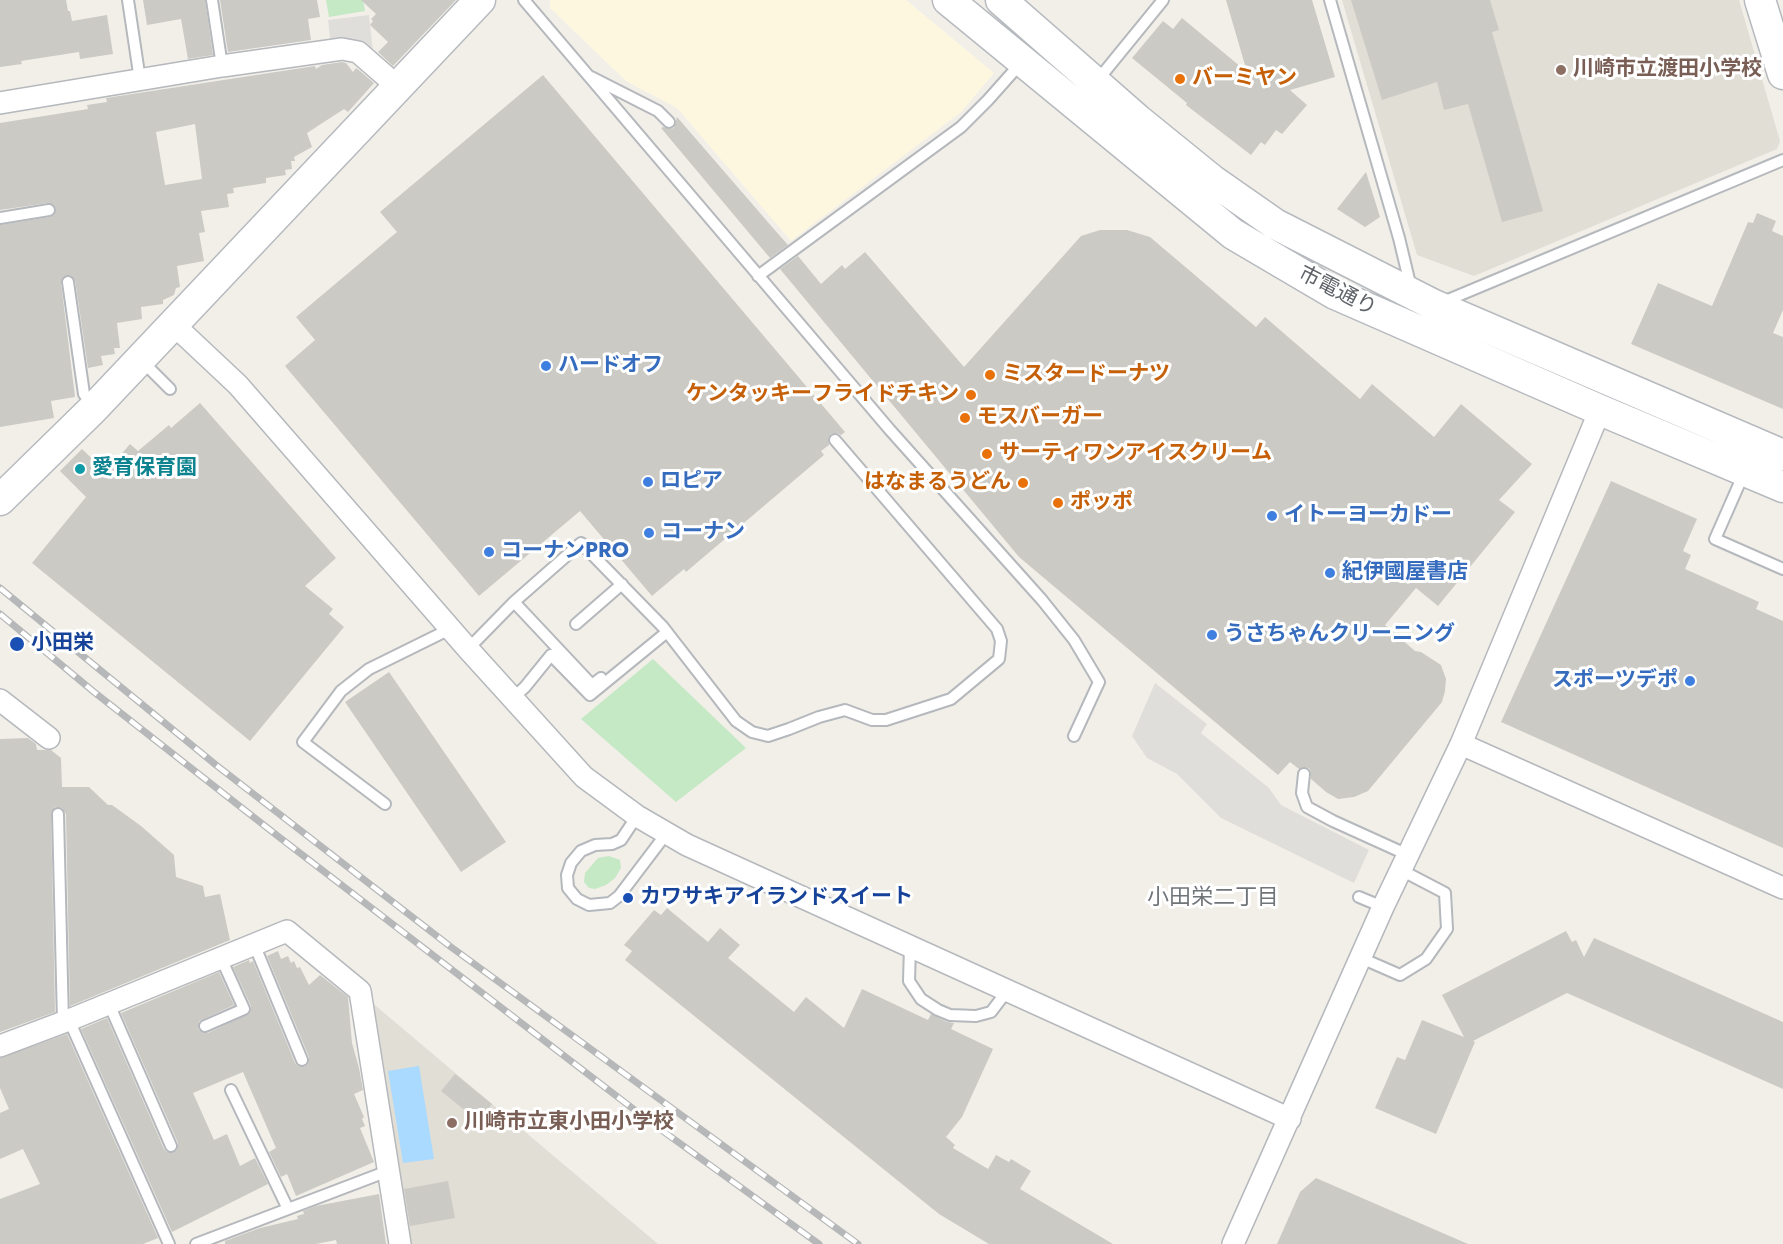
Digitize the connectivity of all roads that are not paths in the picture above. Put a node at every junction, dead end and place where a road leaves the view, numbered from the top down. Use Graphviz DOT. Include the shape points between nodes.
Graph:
graph roads {
  1 [pos="128,0"];
  2 [pos="212,0"];
  3 [pos="480,0"];
  4 [pos="524,0"];
  5 [pos="948,0"];
  6 [pos="1001,0"];
  7 [pos="1163,0"];
  8 [pos="1330,0"];
  9 [pos="1760,0"];
  10 [pos="1023,60"];
  11 [pos="222,66"];
  12 [pos="586,74"];
  13 [pos="1783,74"];
  14 [pos="140,80"];
  15 [pos="1096,83"];
  16 [pos="397,86"];
  17 [pos="0,103"];
  18 [pos="669,122"];
  19 [pos="1783,160"];
  20 [pos="49,210"];
  21 [pos="0,218"];
  22 [pos="758,276"];
  23 [pos="68,282"];
  24 [pos="1423,299"];
  25 [pos="172,323"];
  26 [pos="139,358"];
  27 [pos="170,389"];
  28 [pos="94,408"];
  29 [pos="1600,410"];
  30 [pos="835,440"];
  31 [pos="1783,455"];
  32 [pos="1744,471"];
  33 [pos="1783,487"];
  34 [pos="0,500"];
  35 [pos="1783,569"];
  36 [pos="622,584"];
  37 [pos="514,602"];
  38 [pos="576,624"];
  39 [pos="450,629"];
  40 [pos="665,630"];
  41 [pos="468,649"];
  42 [pos="512,699"];
  43 [pos="0,700"];
  44 [pos="1074,736"];
  45 [pos="49,738"];
  46 [pos="1461,744"];
  47 [pos="1304,774"];
  48 [pos="385,804"];
  49 [pos="58,814"];
  50 [pos="637,816"];
  51 [pos="666,834"];
  52 [pos="1404,863"];
  53 [pos="1783,888"];
  54 [pos="1359,897"];
  55 [pos="1383,907"];
  56 [pos="254,944"];
  57 [pos="910,947"];
  58 [pos="221,958"];
  59 [pos="1361,958"];
  60 [pos="1007,991"];
  61 [pos="109,1004"];
  62 [pos="66,1021"];
  63 [pos="205,1026"];
  64 [pos="0,1046"];
  65 [pos="302,1060"];
  66 [pos="231,1090"];
  67 [pos="1290,1119"];
  68 [pos="171,1146"];
  69 [pos="388,1171"];
  70 [pos="288,1209"];
  71 [pos="169,1244"];
  72 [pos="196,1244"];
  73 [pos="400,1244"];
  74 [pos="1233,1244"];
  1 -- 14 [label="lane"];
  2 -- 11 [label="lane"];
  3 -- 16 [label="street"];
  4 -- 12 [label="lane"];
  5 -- 10 [label="street, 市電通り"];
  6 -- 15 [label="street, 市電通り"];
  7 -- 15 [label="lane"];
  8 -- 24 [label="lane" via="1399,238"];
  9 -- 13 [label="street"];
  10 -- 22 [label="lane" via="961,127"];
  10 -- 29 [label="street, 市電通り" via="1233,234 1335,294"];
  11 -- 14 [label="street"];
  11 -- 16 [label="street" via="350,50 358,52"];
  12 -- 18 [label="lane" via="658,111"];
  12 -- 22 [label="lane"];
  14 -- 17 [label="street"];
  15 -- 24 [label="street, 市電通り" via="1212,180 1275,224"];
  16 -- 25 [label="street"];
  19 -- 24 [label="lane"];
  20 -- 21 [label="lane"];
  22 -- 44 [label="lane" via="1074,639 1099,682"];
  23 -- 28 [label="lane" via="84,394"];
  24 -- 31 [label="street, 市電通り"];
  25 -- 26 [label="street"];
  25 -- 39 [label="street" via="238,385"];
  26 -- 27 [label="lane"];
  26 -- 28 [label="street"];
  28 -- 34 [label="street"];
  29 -- 32 [label="street, 市電通り"];
  29 -- 46 [label="street"];
  30 -- 40 [label="lane" via="997,629 1001,641 999,659 951,699 886,720 872,720 845,710 768,736 752,732 736,721"];
  32 -- 33 [label="street, 市電通り"];
  32 -- 35 [label="lane" via="1715,539"];
  36 -- 37 [label="lane" via="581,543"];
  36 -- 38 [label="lane"];
  36 -- 40 [label="lane"];
  37 -- 40 [label="lane" via="592,686"];
  37 -- 41 [label="lane"];
  39 -- 41 [label="street"];
  39 -- 48 [label="lane" via="369,669 341,691 303,742"];
  40 -- 42 [label="lane" via="590,695 551,655"];
  41 -- 42 [label="street"];
  42 -- 50 [label="street" via="584,777"];
  43 -- 45 [label="street"];
  46 -- 52 [label="street"];
  46 -- 53 [label="street"];
  47 -- 52 [label="lane" via="1302,793 1308,807"];
  49 -- 62 [label="lane"];
  50 -- 51 [label="street"];
  50 -- 51 [label="lane" via="621,840 581,851 572,863 567,875 568,888 577,899 589,904 610,903"];
  51 -- 57 [label="street"];
  52 -- 55 [label="street"];
  52 -- 59 [label="lane" via="1445,893 1447,929 1426,959 1400,975"];
  54 -- 55 [label="lane"];
  55 -- 59 [label="street"];
  56 -- 58 [label="street"];
  56 -- 65 [label="lane"];
  56 -- 69 [label="street" via="287,931 360,991"];
  57 -- 60 [label="street"];
  57 -- 60 [label="lane" via="909,981 921,999 938,1010 950,1015 976,1016 991,1012"];
  58 -- 61 [label="street"];
  58 -- 63 [label="lane" via="244,1009"];
  59 -- 67 [label="street"];
  60 -- 67 [label="street"];
  61 -- 62 [label="street"];
  61 -- 68 [label="lane"];
  62 -- 64 [label="street"];
  62 -- 71 [label="lane"];
  66 -- 70 [label="lane"];
  67 -- 74 [label="street"];
  69 -- 70 [label="lane"];
  69 -- 73 [label="street"];
  70 -- 72 [label="lane"];
}
